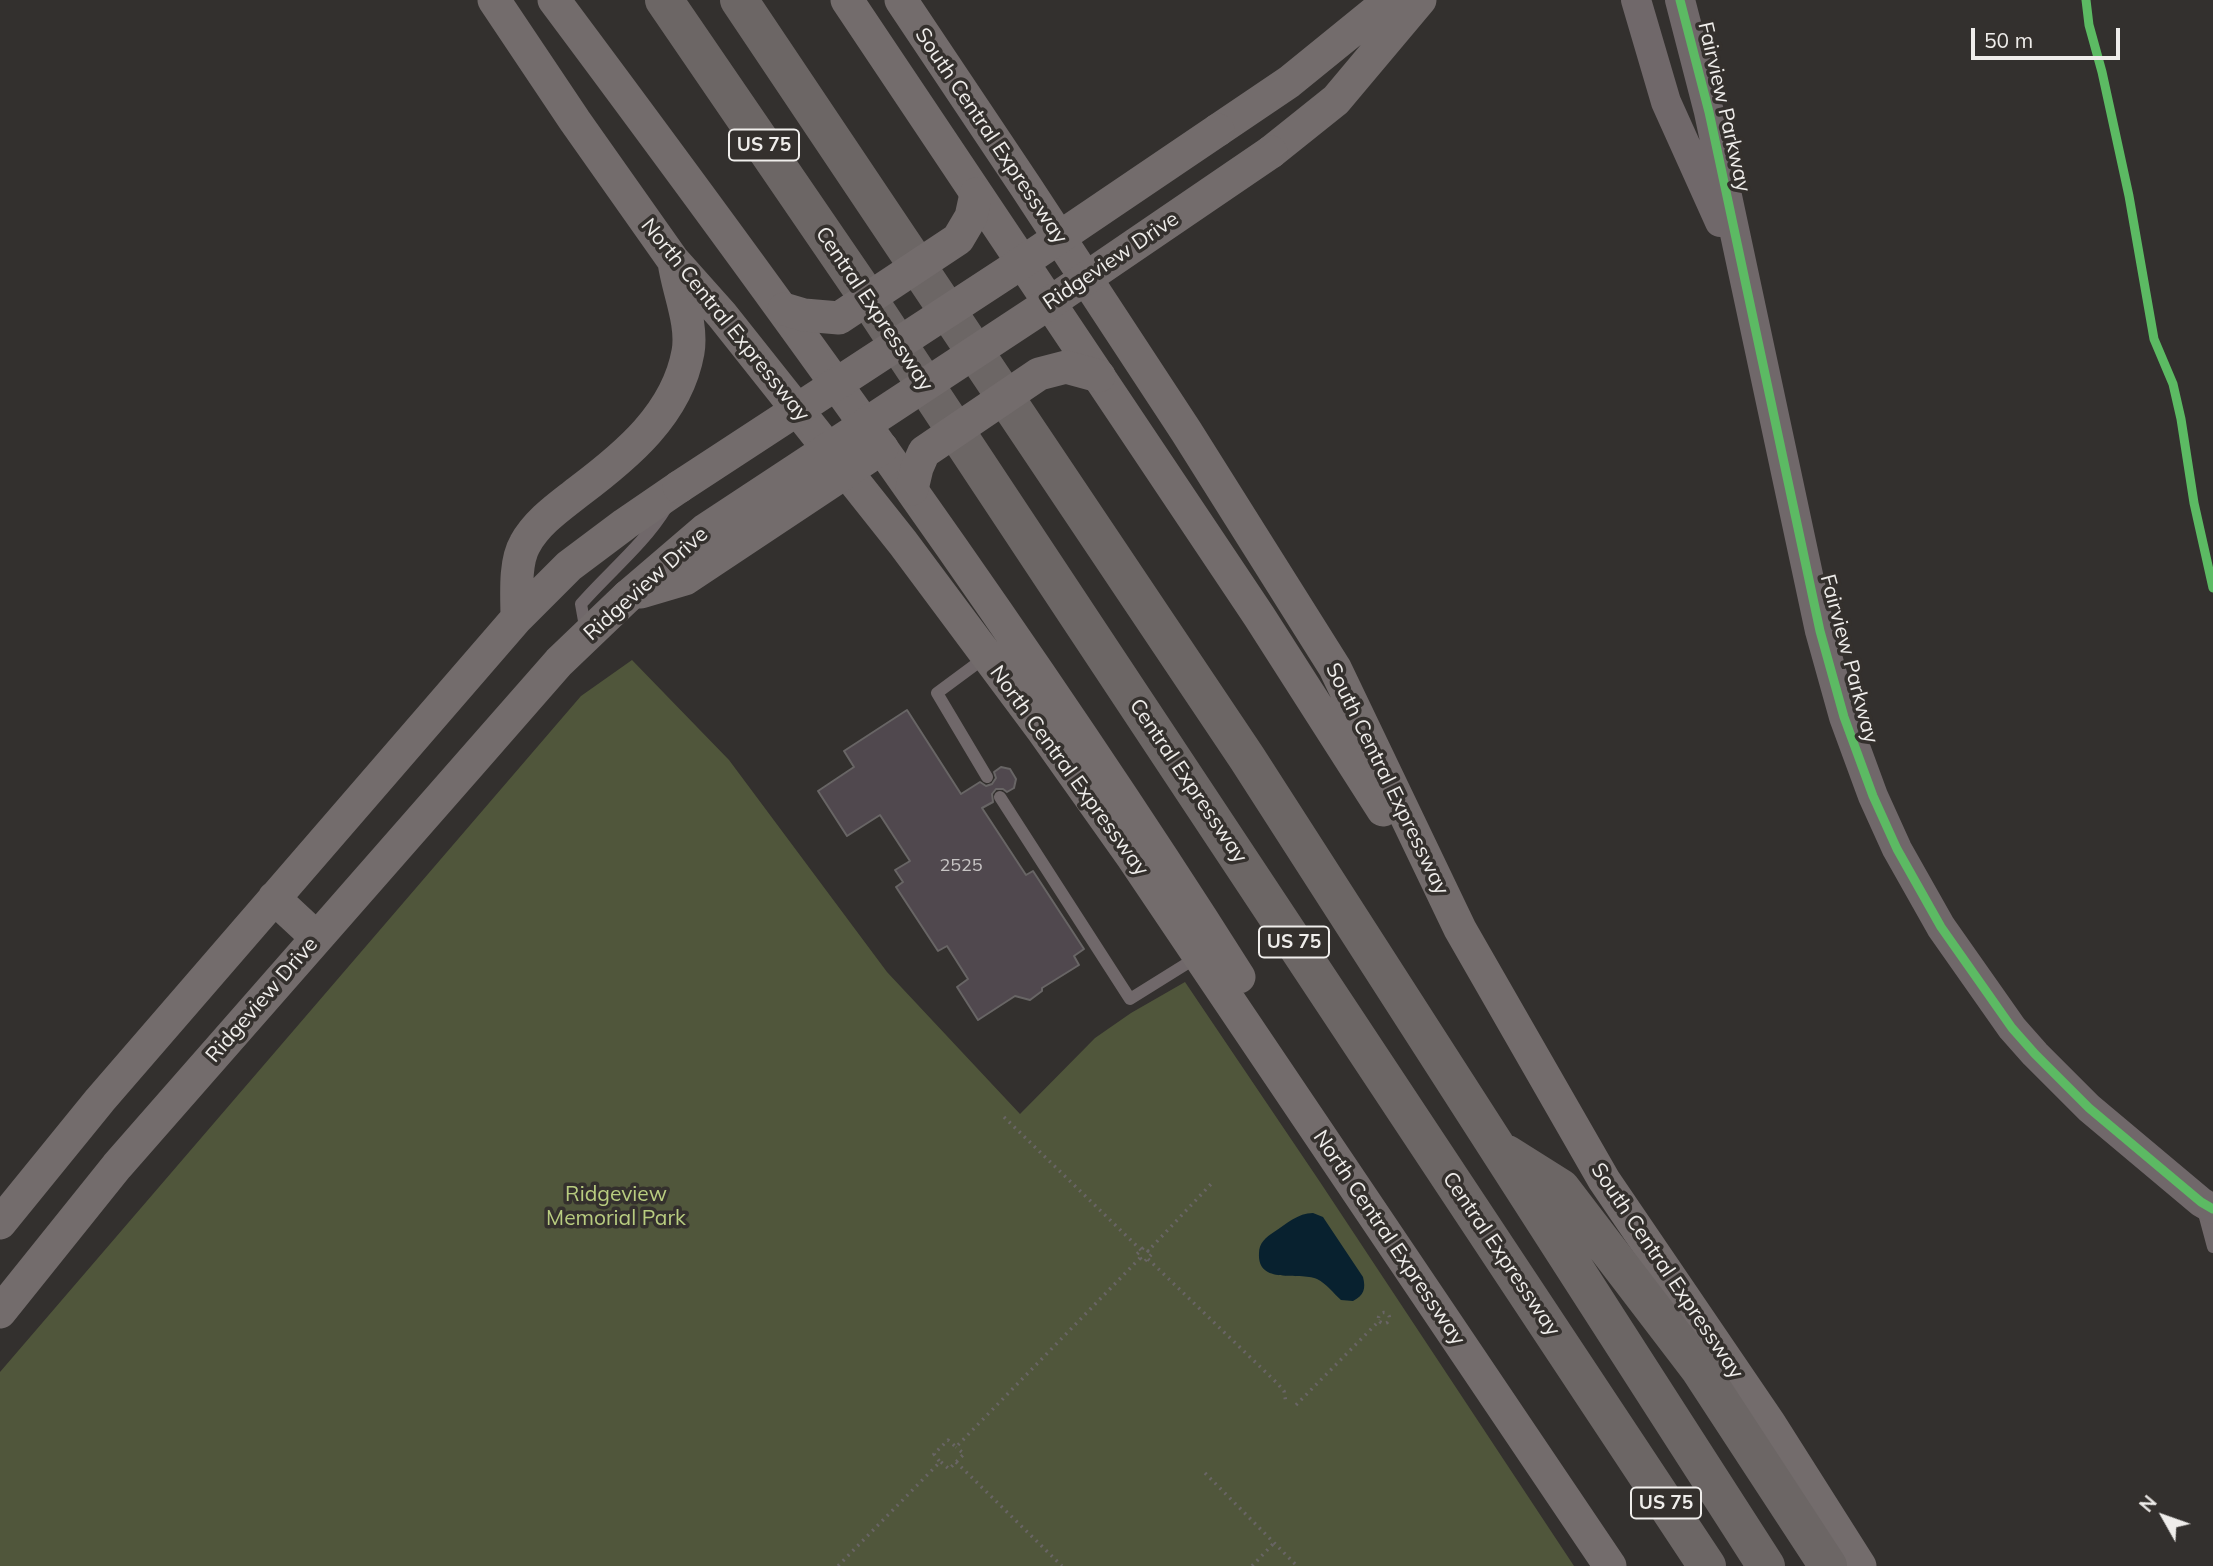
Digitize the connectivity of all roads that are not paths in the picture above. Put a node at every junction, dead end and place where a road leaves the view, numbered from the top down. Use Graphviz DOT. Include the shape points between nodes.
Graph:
graph roads {
  1 [pos="494,0"];
  2 [pos="664,0"];
  3 [pos="739,0"];
  4 [pos="847,0"];
  5 [pos="901,0"];
  6 [pos="1390,0"];
  7 [pos="1420,0"];
  8 [pos="1636,0"];
  9 [pos="1680,0"];
  10 [pos="563,11"];
  11 [pos="976,194"];
  12 [pos="673,260"];
  13 [pos="1023,262"];
  14 [pos="1744,276"];
  15 [pos="1051,302"];
  16 [pos="784,309"];
  17 [pos="1099,376"];
  18 [pos="836,384"];
  19 [pos="874,436"];
  20 [pos="679,487"];
  21 [pos="912,489"];
  22 [pos="517,618"];
  23 [pos="587,636"];
  24 [pos="987,656"];
  25 [pos="987,777"];
  26 [pos="1000,797"];
  27 [pos="274,898"];
  28 [pos="1460,929"];
  29 [pos="317,938"];
  30 [pos="1199,956"];
  31 [pos="1497,1147"];
  32 [pos="2207,1206"];
  33 [pos="0,1223"];
  34 [pos="1389,1236"];
  35 [pos="2213,1247"];
  36 [pos="0,1312"];
  37 [pos="1611,1566"];
  38 [pos="1707,1566"];
  39 [pos="1766,1566"];
  40 [pos="1828,1566"];
  41 [pos="1860,1566"];
  1 -- 12 [label="main road, North Central Expressway"];
  2 -- 38 [label="highway, Central Expressway / US 75" via="863,291"];
  3 -- 31 [label="highway, US 75" via="1247,758"];
  4 -- 11 [label="main road"];
  5 -- 28 [label="main road, South Central Expressway" via="1148,373 1335,668"];
  6 -- 13 [label="main road, bridge" via="1289,82"];
  7 -- 15 [label="main road, Ridgeview Drive, bridge" via="1336,100 1271,152"];
  8 -- 14 [label="street, Fairview Parkway" via="1666,102"];
  9 -- 14 [label="street, Fairview Parkway"];
  10 -- 16 [label="main road"];
  11 -- 13 [label="main road"];
  11 -- 16 [label="main road, bridge" via="971,217 958,239 839,318"];
  12 -- 22 [label="main road" via="689,349 680,382 663,414 599,476 544,518 524,545 517,576"];
  12 -- 24 [label="main road, North Central Expressway" via="722,314"];
  13 -- 15 [label="main road"];
  13 -- 18 [label="main road, bridge"];
  14 -- 32 [label="street, Fairview Parkway" via="1835,688 1862,772 1897,849 1941,927 2012,1028 2090,1108"];
  15 -- 17 [label="main road"];
  15 -- 19 [label="main road, Ridgeview Drive, bridge"];
  16 -- 18 [label="main road"];
  17 -- 21 [label="main road, bridge" via="1066,367 1039,374 924,452"];
  17 -- 28 [label="main road"];
  18 -- 19 [label="main road"];
  18 -- 20 [label="main road, bridge"];
  19 -- 21 [label="main road"];
  19 -- 23 [label="main road, Ridgeview Drive, bridge" via="705,530"];
  20 -- 22 [label="main road" via="569,566"];
  20 -- 23 [label="lane" via="655,527 581,604"];
  21 -- 34 [label="main road" via="1195,906 1349,1151"];
  22 -- 27 [label="main road"];
  23 -- 29 [label="main road, Ridgeview Drive"];
  24 -- 25 [label="lane" via="937,693"];
  24 -- 30 [label="main road, North Central Expressway"];
  26 -- 30 [label="lane" via="1130,999"];
  27 -- 29 [label="main road"];
  27 -- 33 [label="main road"];
  28 -- 41 [label="main road, South Central Expressway" via="1604,1180"];
  29 -- 36 [label="main road, Ridgeview Drive" via="117,1166"];
  30 -- 34 [label="main road, North Central Expressway"];
  31 -- 39 [label="highway, US 75"];
  31 -- 40 [label="highway" via="1561,1188 1700,1370"];
  32 -- 35 [label="lane"];
  34 -- 37 [label="main road, North Central Expressway"];
}
